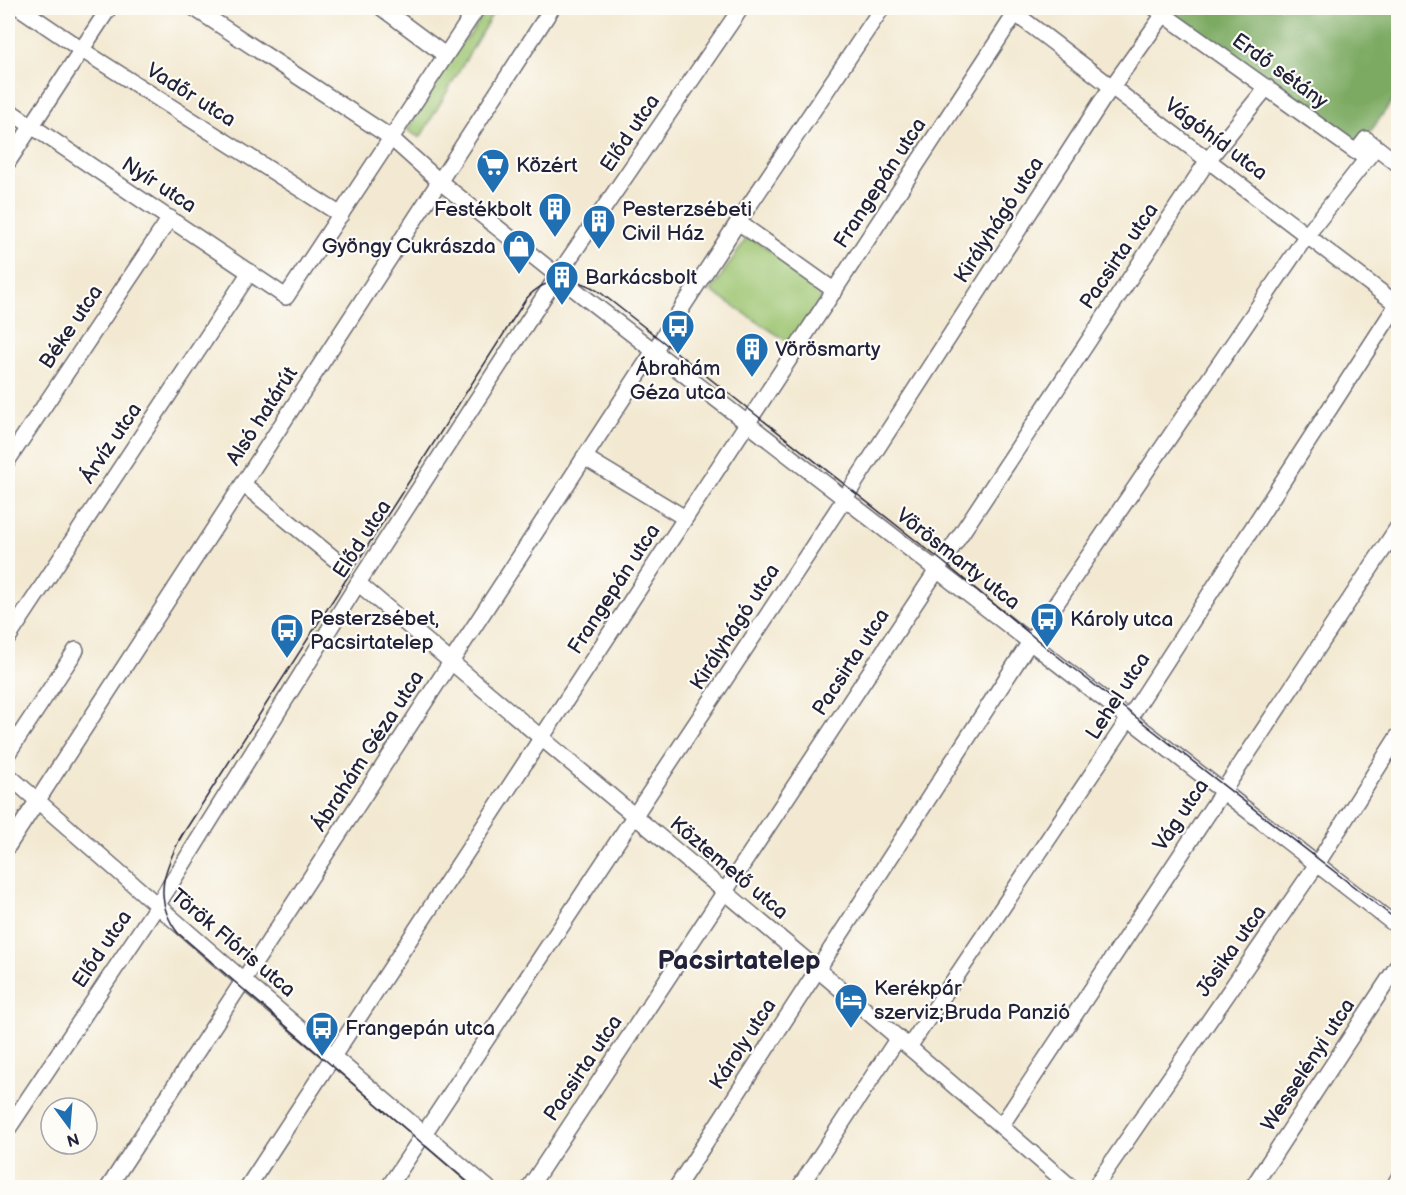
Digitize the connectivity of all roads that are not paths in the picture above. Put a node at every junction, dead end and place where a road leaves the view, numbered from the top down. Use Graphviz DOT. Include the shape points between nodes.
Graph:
graph roads {
  1 [pos="20,8"];
  2 [pos="110,8"];
  3 [pos="194,8"];
  4 [pos="382,8"];
  5 [pos="477,8"];
  6 [pos="552,8"];
  7 [pos="741,8"];
  8 [pos="882,8"];
  9 [pos="1014,9"];
  10 [pos="1160,11"];
  11 [pos="82,50"];
  12 [pos="446,55"];
  13 [pos="1112,87"];
  14 [pos="1268,87"];
  15 [pos="8,110"];
  16 [pos="31,127"];
  17 [pos="390,137"];
  18 [pos="1376,147"];
  19 [pos="1208,160"];
  20 [pos="8,162"];
  21 [pos="1398,164"];
  22 [pos="439,181"];
  23 [pos="342,216"];
  24 [pos="170,218"];
  25 [pos="738,222"];
  26 [pos="1307,235"];
  27 [pos="250,272"];
  28 [pos="558,275"];
  29 [pos="835,291"];
  30 [pos="1398,304"];
  31 [pos="655,350"];
  32 [pos="748,423"];
  33 [pos="584,457"];
  34 [pos="8,460"];
  35 [pos="243,484"];
  36 [pos="845,498"];
  37 [pos="685,518"];
  38 [pos="1398,527"];
  39 [pos="336,560"];
  40 [pos="937,568"];
  41 [pos="357,583"];
  42 [pos="8,638"];
  43 [pos="1030,642"];
  44 [pos="76,650"];
  45 [pos="450,662"];
  46 [pos="1129,718"];
  47 [pos="1398,736"];
  48 [pos="541,740"];
  49 [pos="8,753"];
  50 [pos="8,775"];
  51 [pos="1223,790"];
  52 [pos="36,802"];
  53 [pos="635,817"];
  54 [pos="8,846"];
  55 [pos="1317,864"];
  56 [pos="725,893"];
  57 [pos="157,906"];
  58 [pos="1398,927"];
  59 [pos="1398,965"];
  60 [pos="817,968"];
  61 [pos="244,981"];
  62 [pos="904,1042"];
  63 [pos="333,1057"];
  64 [pos="1000,1126"];
  65 [pos="8,1129"];
  66 [pos="424,1133"];
  67 [pos="1398,1179"];
  68 [pos="108,1188"];
  69 [pos="247,1188"];
  70 [pos="388,1188"];
  71 [pos="488,1188"];
  72 [pos="529,1188"];
  73 [pos="676,1188"];
  74 [pos="799,1188"];
  75 [pos="1072,1188"];
  76 [pos="1094,1188"];
  77 [pos="1252,1188"];
  78 [pos="1393,1188"];
  1 -- 11 [label="street, Vadőr utca"];
  2 -- 11 [label="street"];
  3 -- 17 [label="street"];
  4 -- 12 [label="street"];
  5 -- 12 [label="street"];
  6 -- 22 [label="street, Alsó határút"];
  7 -- 28 [label="street, Előd utca"];
  8 -- 25 [label="street, Ábrahám Géza utca"];
  9 -- 13 [label="street, Vágóhíd utca"];
  9 -- 29 [label="street, Frangepán utca"];
  10 -- 13 [label="street, Királyhágó utca"];
  10 -- 14 [label="street, Erdő sétány"];
  11 -- 16 [label="street"];
  11 -- 23 [label="street, Vadőr utca"];
  12 -- 17 [label="street"];
  13 -- 19 [label="street, Vágóhíd utca"];
  13 -- 36 [label="street, Királyhágó utca"];
  14 -- 18 [label="street, Erdő sétány" via="1356,152 1366,139"];
  14 -- 19 [label="street, Pacsirta utca"];
  15 -- 16 [label="street, Nyír utca"];
  16 -- 20 [label="street"];
  16 -- 24 [label="street, Nyír utca"];
  17 -- 22 [label="street"];
  17 -- 23 [label="street"];
  18 -- 21 [label="street"];
  18 -- 26 [label="street, Károly utca"];
  19 -- 26 [label="street, Vágóhíd utca"];
  19 -- 40 [label="street, Pacsirta utca"];
  22 -- 28 [label="street"];
  22 -- 35 [label="street, Alsó határút"];
  23 -- 27 [label="street, Nyír utca" via="286,297"];
  24 -- 27 [label="street, Nyír utca"];
  24 -- 34 [label="street, Béke utca"];
  25 -- 29 [label="street"];
  25 -- 31 [label="street, Ábrahám Géza utca"];
  26 -- 30 [label="street, Vágóhíd utca"];
  26 -- 43 [label="street, Károly utca"];
  27 -- 42 [label="street, Árvíz utca"];
  28 -- 31 [label="street"];
  28 -- 41 [label="street, Előd utca"];
  29 -- 32 [label="street, Frangepán utca"];
  30 -- 46 [label="street, Lehel utca"];
  31 -- 32 [label="street, Vörösmarty utca"];
  31 -- 33 [label="street, Ábrahám Géza utca"];
  32 -- 36 [label="street, Vörösmarty utca"];
  32 -- 37 [label="street, Frangepán utca"];
  33 -- 37 [label="street"];
  33 -- 45 [label="street, Ábrahám Géza utca"];
  35 -- 39 [label="street"];
  35 -- 52 [label="street, Alsó határút"];
  36 -- 40 [label="street, Vörösmarty utca"];
  36 -- 53 [label="street, Királyhágó utca"];
  37 -- 48 [label="street, Frangepán utca"];
  38 -- 51 [label="street, Vág utca"];
  40 -- 43 [label="street, Vörösmarty utca"];
  40 -- 56 [label="street, Pacsirta utca"];
  41 -- 45 [label="street, Köztemető utca"];
  41 -- 57 [label="street, Előd utca"];
  43 -- 46 [label="street, Vörösmarty utca"];
  43 -- 60 [label="street, Károly utca"];
  44 -- 49 [label="street"];
  45 -- 48 [label="street, Köztemető utca"];
  45 -- 61 [label="street, Ábrahám Géza utca"];
  46 -- 51 [label="street, Vörösmarty utca"];
  46 -- 62 [label="street, Lehel utca"];
  47 -- 55 [label="street, Jósika utca"];
  48 -- 53 [label="street, Köztemető utca"];
  48 -- 63 [label="street, Frangepán utca"];
  50 -- 52 [label="street, Török Flóris utca"];
  51 -- 55 [label="street, Vörösmarty utca"];
  51 -- 64 [label="street, Vág utca"];
  52 -- 54 [label="street, Alsó határút"];
  52 -- 57 [label="street, Török Flóris utca"];
  53 -- 56 [label="street, Köztemető utca"];
  53 -- 66 [label="street, Királyhágó utca"];
  55 -- 58 [label="street, Vörösmarty utca"];
  55 -- 76 [label="street, Jósika utca"];
  56 -- 60 [label="street, Köztemető utca"];
  56 -- 72 [label="street, Pacsirta utca"];
  57 -- 61 [label="street, Török Flóris utca"];
  57 -- 65 [label="street, Előd utca"];
  59 -- 77 [label="street, Wesselényi utca"];
  60 -- 62 [label="street, Köztemető utca"];
  60 -- 73 [label="street, Károly utca"];
  61 -- 63 [label="street, Török Flóris utca"];
  61 -- 68 [label="street, Ábrahám Géza utca"];
  62 -- 64 [label="street, Köztemető utca"];
  62 -- 74 [label="street, Lehel utca"];
  63 -- 66 [label="street, Török Flóris utca"];
  63 -- 69 [label="street, Frangepán utca"];
  64 -- 75 [label="street, Köztemető utca"];
  66 -- 70 [label="street, Királyhágó utca"];
  66 -- 71 [label="street, Török Flóris utca"];
  67 -- 78 [label="street"];
}
